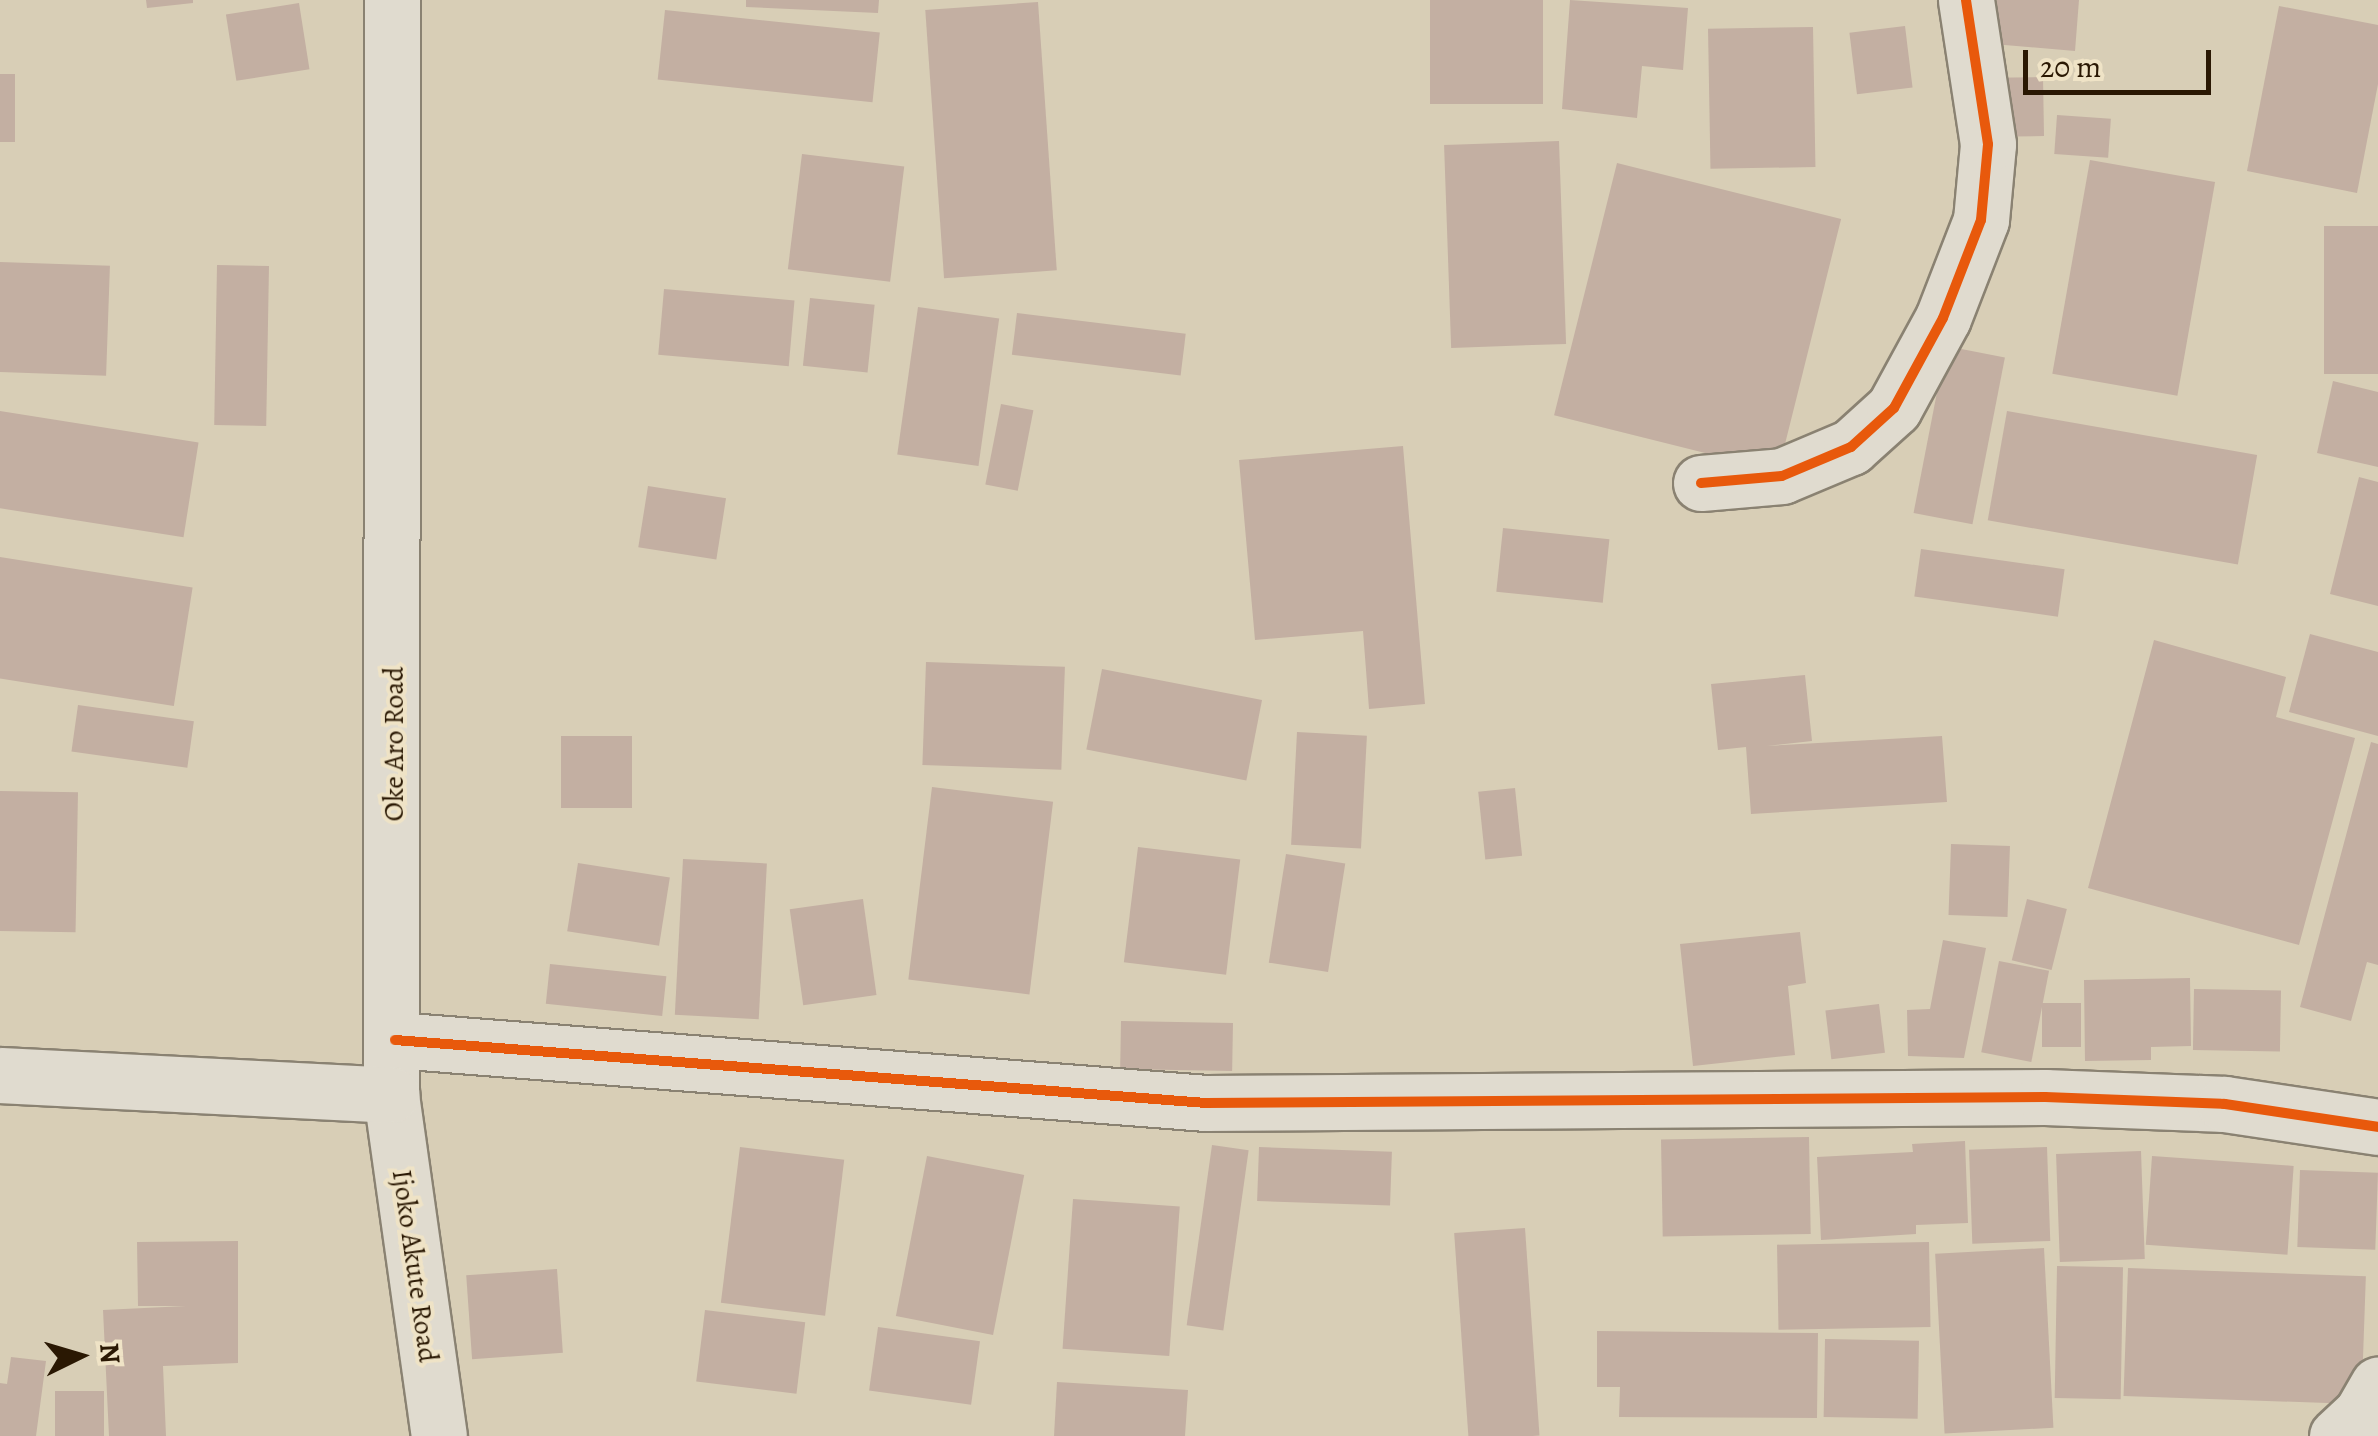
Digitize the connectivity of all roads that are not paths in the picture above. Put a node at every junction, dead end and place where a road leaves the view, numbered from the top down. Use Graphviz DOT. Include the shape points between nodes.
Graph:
graph roads {
  1 [pos="392,0"];
  2 [pos="1966,0"];
  3 [pos="1701,483"];
  4 [pos="395,1040"];
  5 [pos="0,1075"];
  6 [pos="392,1095"];
  7 [pos="2378,1126"];
  8 [pos="2378,1384"];
  9 [pos="438,1436"];
  10 [pos="2337,1436"];
  1 -- 4 [label="street, Oke Aro Road"];
  2 -- 3 [label="street" via="1988,144 1981,220 1943,318 1894,408 1852,447 1782,476"];
  4 -- 6 [label="street, Oke Aro Road"];
  4 -- 7 [label="street" via="1206,1103 2045,1097 2225,1104"];
  5 -- 6 [label="street"];
  6 -- 9 [label="street, Ijoko Akute Road"];
  8 -- 10 [label="street" via="2361,1414"];
}
